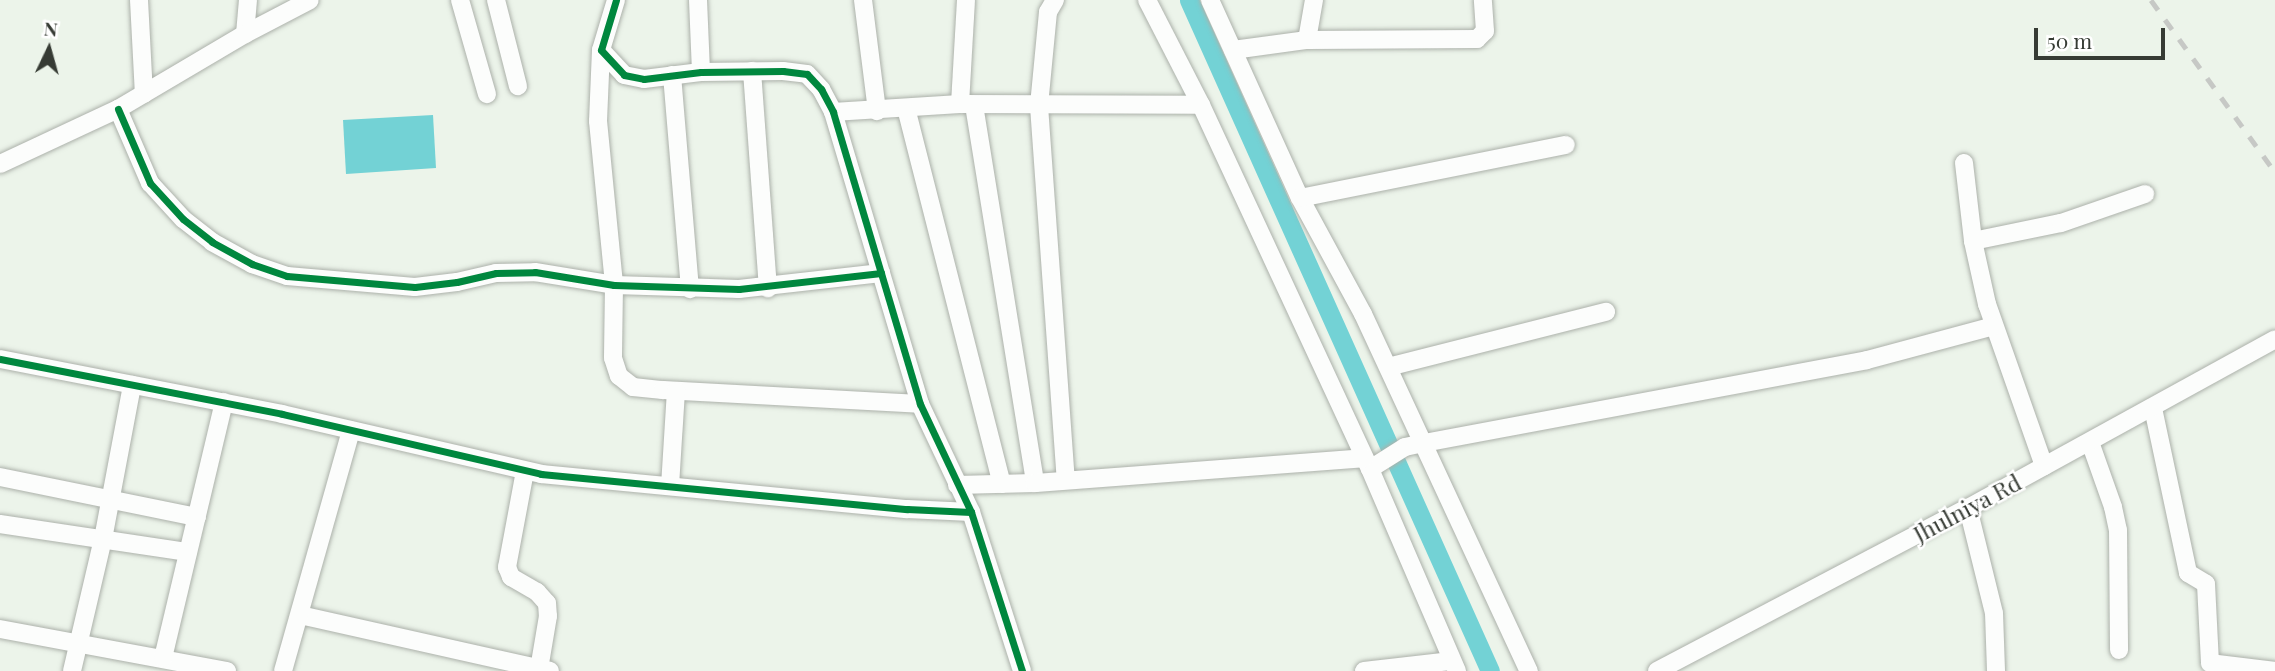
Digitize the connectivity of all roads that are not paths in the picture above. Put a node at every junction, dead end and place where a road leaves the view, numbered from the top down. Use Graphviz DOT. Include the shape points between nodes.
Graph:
graph roads {
  1 [pos="139,0"];
  2 [pos="248,0"];
  3 [pos="310,0"];
  4 [pos="460,0"];
  5 [pos="496,0"];
  6 [pos="616,0"];
  7 [pos="698,0"];
  8 [pos="863,0"];
  9 [pos="966,0"];
  10 [pos="1055,0"];
  11 [pos="1147,0"];
  12 [pos="1210,0"];
  13 [pos="1314,0"];
  14 [pos="1483,0"];
  15 [pos="245,34"];
  16 [pos="1307,40"];
  17 [pos="601,50"];
  18 [pos="1233,50"];
  19 [pos="752,71"];
  20 [pos="701,72"];
  21 [pos="672,75"];
  22 [pos="518,86"];
  23 [pos="144,94"];
  24 [pos="487,94"];
  25 [pos="967,104"];
  26 [pos="1201,105"];
  27 [pos="1039,106"];
  28 [pos="906,107"];
  29 [pos="118,109"];
  30 [pos="877,111"];
  31 [pos="833,112"];
  32 [pos="1566,145"];
  33 [pos="1964,163"];
  34 [pos="0,164"];
  35 [pos="2145,194"];
  36 [pos="1300,198"];
  37 [pos="1973,241"];
  38 [pos="881,273"];
  39 [pos="614,285"];
  40 [pos="768,288"];
  41 [pos="690,289"];
  42 [pos="1606,312"];
  43 [pos="1994,326"];
  44 [pos="2275,339"];
  45 [pos="0,359"];
  46 [pos="1388,367"];
  47 [pos="132,385"];
  48 [pos="676,391"];
  49 [pos="224,402"];
  50 [pos="920,404"];
  51 [pos="2153,408"];
  52 [pos="351,430"];
  53 [pos="2090,442"];
  54 [pos="1424,443"];
  55 [pos="1372,462"];
  56 [pos="2044,466"];
  57 [pos="525,471"];
  58 [pos="0,477"];
  59 [pos="1066,479"];
  60 [pos="1035,483"];
  61 [pos="1002,484"];
  62 [pos="957,485"];
  63 [pos="670,486"];
  64 [pos="108,499"];
  65 [pos="1968,508"];
  66 [pos="971,512"];
  67 [pos="197,517"];
  68 [pos="0,524"];
  69 [pos="103,538"];
  70 [pos="188,552"];
  71 [pos="300,615"];
  72 [pos="0,629"];
  73 [pos="80,643"];
  74 [pos="2119,650"];
  75 [pos="163,658"];
  76 [pos="504,666"];
  77 [pos="1454,666"];
  78 [pos="544,670"];
  79 [pos="72,671"];
  80 [pos="226,671"];
  81 [pos="283,671"];
  82 [pos="1022,671"];
  83 [pos="1364,671"];
  84 [pos="1529,671"];
  85 [pos="1657,671"];
  86 [pos="1996,671"];
  87 [pos="2275,671"];
  1 -- 23 [label="street"];
  2 -- 15 [label="street"];
  3 -- 15 [label="street"];
  4 -- 24 [label="street"];
  5 -- 22 [label="street"];
  6 -- 17 [label="street"];
  7 -- 20 [label="street"];
  8 -- 30 [label="street"];
  9 -- 25 [label="street"];
  10 -- 27 [label="street" via="1048,12"];
  11 -- 26 [label="street"];
  12 -- 18 [label="street"];
  13 -- 16 [label="street"];
  14 -- 16 [label="street" via="1485,31 1477,39"];
  15 -- 23 [label="street"];
  16 -- 18 [label="street"];
  17 -- 21 [label="street" via="624,75 644,79"];
  17 -- 39 [label="street" via="598,121"];
  18 -- 36 [label="street"];
  19 -- 20 [label="street"];
  19 -- 31 [label="street" via="807,74"];
  19 -- 40 [label="street"];
  20 -- 21 [label="street"];
  21 -- 41 [label="street"];
  23 -- 29 [label="street"];
  25 -- 27 [label="street"];
  25 -- 28 [label="street"];
  25 -- 60 [label="street"];
  26 -- 27 [label="street"];
  26 -- 55 [label="street"];
  27 -- 59 [label="street"];
  28 -- 30 [label="street"];
  28 -- 61 [label="street"];
  29 -- 34 [label="street"];
  29 -- 39 [label="street" via="150,183 183,219 252,264 287,276 415,287 496,273 535,272"];
  30 -- 31 [label="street"];
  31 -- 38 [label="street"];
  32 -- 36 [label="street"];
  33 -- 37 [label="street"];
  35 -- 37 [label="street" via="2061,223"];
  36 -- 46 [label="street"];
  37 -- 43 [label="street"];
  38 -- 40 [label="street"];
  38 -- 50 [label="street"];
  39 -- 41 [label="street"];
  39 -- 48 [label="street" via="613,358 619,376 633,387"];
  40 -- 41 [label="street"];
  42 -- 46 [label="street"];
  43 -- 54 [label="street" via="1867,360"];
  43 -- 56 [label="street"];
  44 -- 51 [label="street, Jhulniya Rd"];
  45 -- 47 [label="street"];
  46 -- 54 [label="street"];
  47 -- 49 [label="street"];
  47 -- 64 [label="street"];
  48 -- 50 [label="street"];
  48 -- 63 [label="street"];
  49 -- 52 [label="street"];
  49 -- 67 [label="street"];
  50 -- 62 [label="street"];
  51 -- 53 [label="street, Jhulniya Rd"];
  51 -- 87 [label="street" via="2188,573 2206,584 2209,662"];
  52 -- 57 [label="street"];
  52 -- 71 [label="street"];
  53 -- 56 [label="street, Jhulniya Rd"];
  53 -- 74 [label="street" via="2118,530"];
  54 -- 55 [label="street"];
  54 -- 84 [label="street"];
  55 -- 59 [label="street"];
  55 -- 77 [label="street"];
  56 -- 65 [label="street, Jhulniya Rd"];
  57 -- 63 [label="street"];
  57 -- 78 [label="street" via="507,566 512,578 547,603"];
  58 -- 64 [label="street"];
  59 -- 60 [label="street"];
  60 -- 61 [label="street"];
  61 -- 62 [label="street"];
  62 -- 66 [label="street"];
  63 -- 66 [label="street"];
  64 -- 67 [label="street"];
  64 -- 69 [label="street"];
  65 -- 85 [label="street, Jhulniya Rd"];
  65 -- 86 [label="street" via="1994,612"];
  66 -- 82 [label="street"];
  67 -- 70 [label="street"];
  68 -- 69 [label="street"];
  69 -- 70 [label="street"];
  69 -- 73 [label="street"];
  70 -- 75 [label="street"];
  71 -- 76 [label="street"];
  71 -- 81 [label="street"];
  72 -- 73 [label="street"];
  73 -- 75 [label="street"];
  73 -- 79 [label="street"];
  75 -- 80 [label="street"];
  76 -- 78 [label="street"];
  77 -- 83 [label="street"];
}
